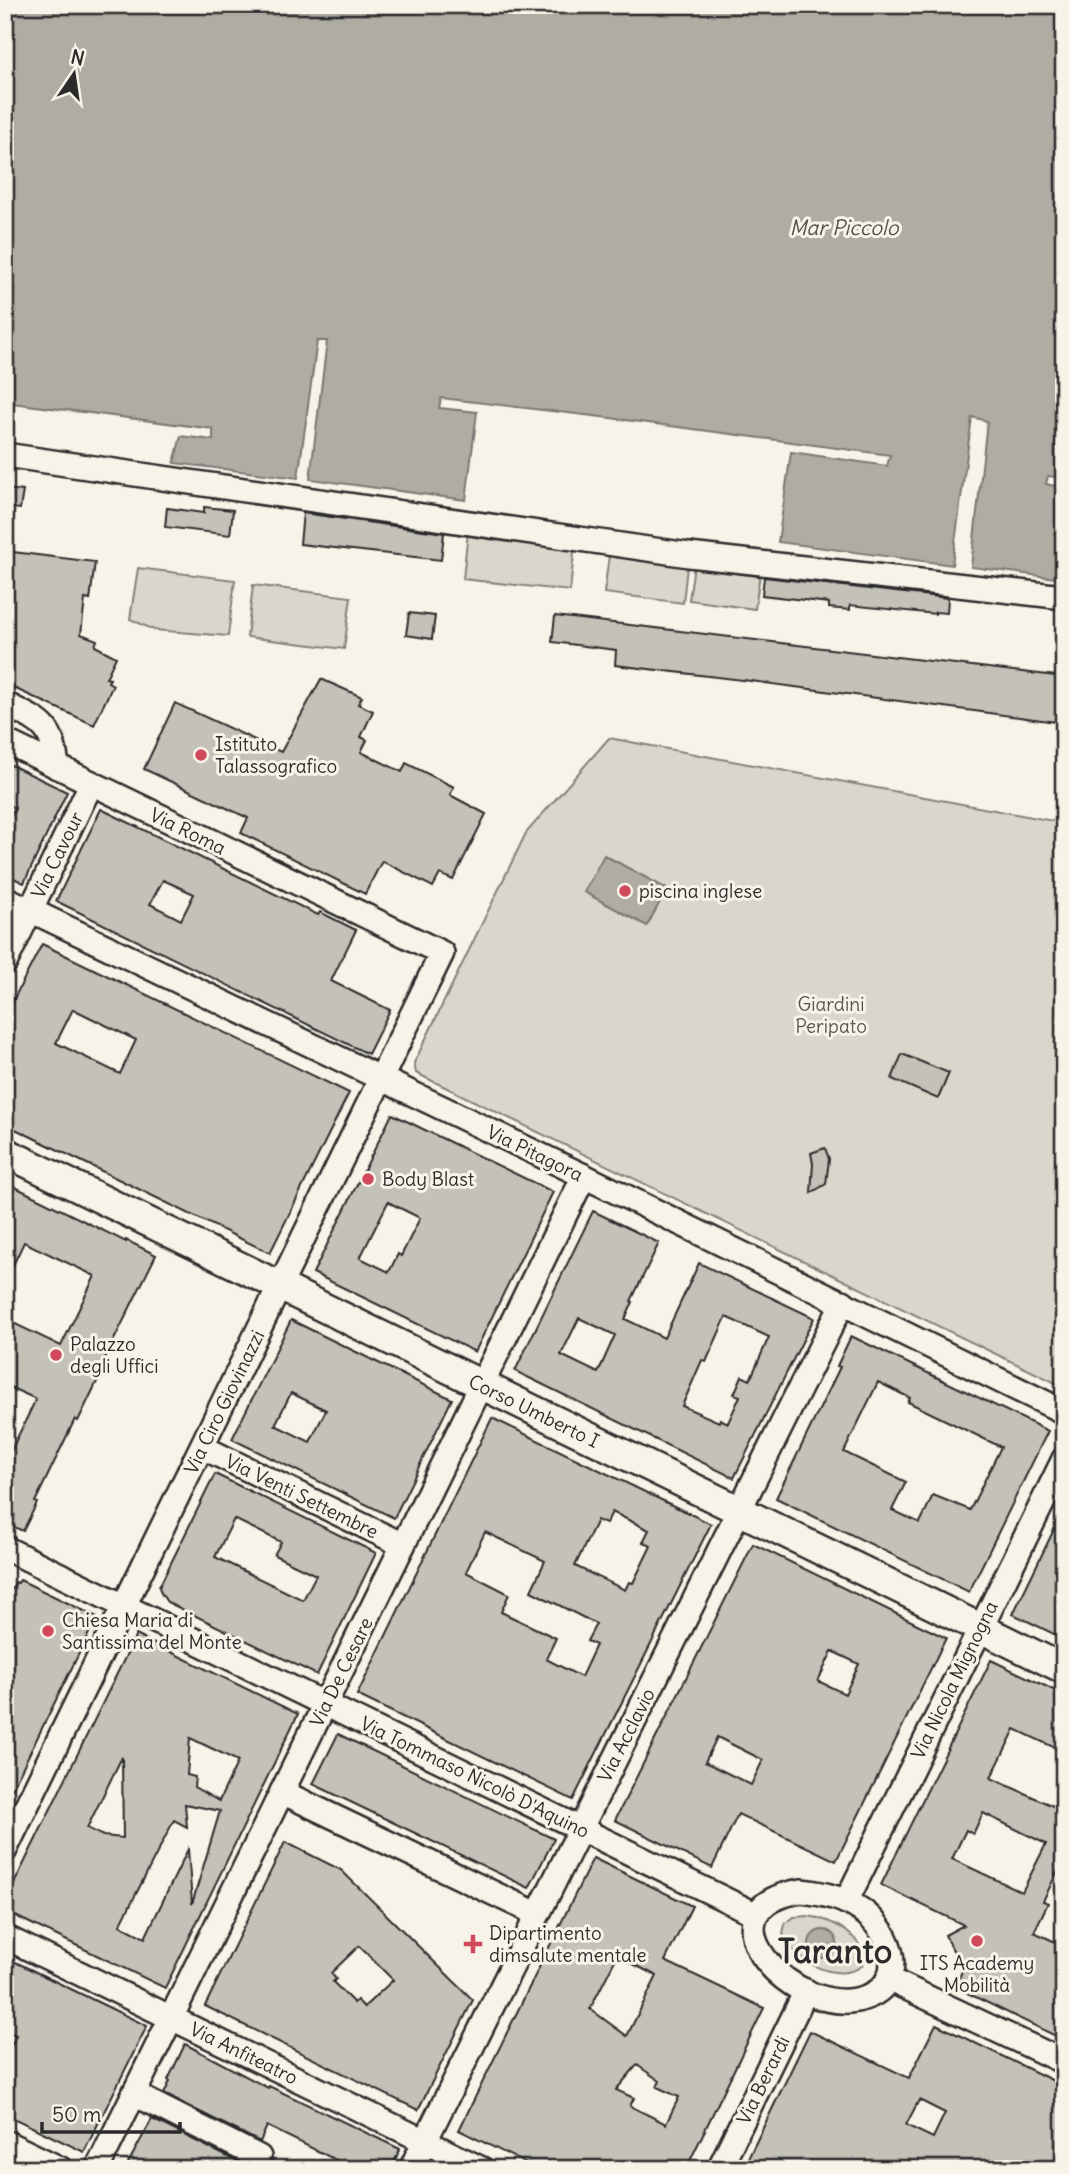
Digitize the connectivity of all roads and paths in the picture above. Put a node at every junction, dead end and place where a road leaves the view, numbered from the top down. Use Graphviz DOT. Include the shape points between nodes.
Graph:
graph roads {
  1 [pos="5,455"];
  2 [pos="1064,597"];
  3 [pos="5,704"];
  4 [pos="5,741"];
  5 [pos="57,767"];
  6 [pos="91,784"];
  7 [pos="5,898"];
  8 [pos="31,910"];
  9 [pos="442,953"];
  10 [pos="5,963"];
  11 [pos="381,1079"];
  12 [pos="5,1152"];
  13 [pos="584,1176"];
  14 [pos="280,1286"];
  15 [pos="843,1302"];
  16 [pos="482,1385"];
  17 [pos="1064,1412"];
  18 [pos="202,1447"];
  19 [pos="1064,1459"];
  20 [pos="739,1510"];
  21 [pos="403,1545"];
  22 [pos="5,1548"];
  23 [pos="124,1606"];
  24 [pos="980,1628"];
  25 [pos="1064,1669"];
  26 [pos="325,1704"];
  27 [pos="282,1792"];
  28 [pos="580,1828"];
  29 [pos="5,1850"];
  30 [pos="846,1902"];
  31 [pos="537,1914"];
  32 [pos="755,1914"];
  33 [pos="5,1937"];
  34 [pos="888,1979"];
  35 [pos="806,1991"];
  36 [pos="171,2017"];
  37 [pos="1064,2062"];
  38 [pos="134,2094"];
  39 [pos="425,2141"];
  40 [pos="5,2142"];
  41 [pos="61,2169"];
  42 [pos="97,2169"];
  43 [pos="253,2169"];
  44 [pos="411,2169"];
  45 [pos="482,2169"];
  46 [pos="719,2169"];
  1 -- 2 [label="street" via="689,555"];
  3 -- 5 [label="street" via="39,721 54,741"];
  4 -- 5 [label="street, Via Roma"];
  5 -- 6 [label="street, Via Roma"];
  6 -- 8 [label="street, Via Cavour"];
  6 -- 9 [label="street, Via Roma"];
  7 -- 8 [label="street, Via Pitagora"];
  8 -- 10 [label="street, Via Cavour"];
  8 -- 11 [label="street, Via Pitagora"];
  9 -- 11 [label="street, Via Ciro Giovinazzi"];
  11 -- 13 [label="street, Via Pitagora"];
  11 -- 14 [label="street, Via Ciro Giovinazzi"];
  12 -- 14 [label="main road, Corso Umberto I"];
  13 -- 15 [label="street, Via Pitagora"];
  13 -- 16 [label="street, Via De Cesare"];
  14 -- 16 [label="main road, Corso Umberto I"];
  14 -- 18 [label="street, Via Ciro Giovinazzi"];
  15 -- 17 [label="street, Via Pitagora"];
  15 -- 20 [label="street, Via Acclavio"];
  16 -- 20 [label="main road, Corso Umberto I"];
  16 -- 21 [label="street, Via De Cesare"];
  18 -- 21 [label="street, Via Venti Settembre"];
  18 -- 23 [label="street, Via Ciro Giovinazzi"];
  19 -- 24 [label="street, Via Nicola Mignogna"];
  20 -- 24 [label="main road, Corso Umberto I"];
  20 -- 28 [label="street, Via Acclavio"];
  21 -- 26 [label="street, Via De Cesare"];
  22 -- 23 [label="street, Via Tommaso Nicolò D'Aquino"];
  23 -- 26 [label="street, Via Tommaso Nicolò D'Aquino"];
  23 -- 29 [label="street, Via Ciro Giovinazzi"];
  24 -- 25 [label="main road, Corso Umberto I"];
  24 -- 30 [label="street, Via Nicola Mignogna"];
  26 -- 27 [label="street, Via De Cesare"];
  26 -- 28 [label="street, Via Tommaso Nicolò D'Aquino"];
  27 -- 31 [label="street"];
  27 -- 36 [label="street, Via De Cesare"];
  28 -- 31 [label="street, Via Acclavio"];
  28 -- 32 [label="street, Via Tommaso Nicolò D'Aquino"];
  30 -- 32 [label="street" via="801,1891 781,1894"];
  30 -- 34 [label="street" via="861,1910 884,1934 891,1949"];
  31 -- 39 [label="street, Via Acclavio"];
  32 -- 35 [label="street" via="755,1940 762,1955 790,1983"];
  33 -- 36 [label="street, Via Anfiteatro"];
  34 -- 35 [label="street" via="866,1998 850,2001"];
  34 -- 37 [label="street"];
  35 -- 46 [label="street, Via Berardi"];
  36 -- 38 [label="street, Via De Cesare"];
  36 -- 39 [label="street, Via Anfiteatro"];
  38 -- 42 [label="street, Via De Cesare"];
  38 -- 43 [label="street" via="259,2157"];
  39 -- 44 [label="street, Via Acclavio"];
  39 -- 45 [label="street, Via Anfiteatro"];
  40 -- 41 [label="street"];
}
